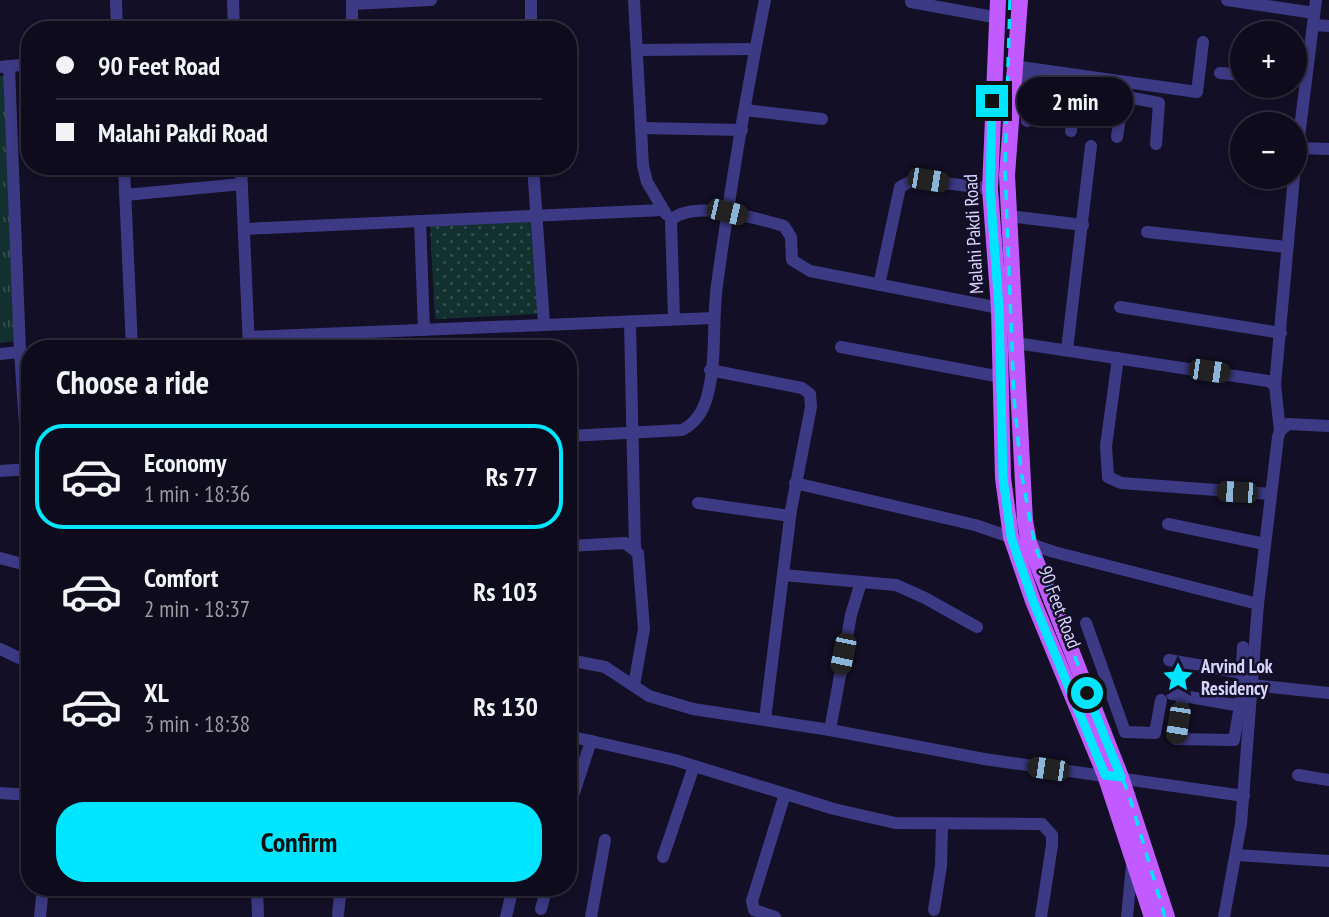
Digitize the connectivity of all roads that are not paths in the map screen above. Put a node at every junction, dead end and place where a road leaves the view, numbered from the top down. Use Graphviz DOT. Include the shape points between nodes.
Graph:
graph roads {
  1 [pos="116,0"];
  2 [pos="233,0"];
  3 [pos="431,0"];
  4 [pos="531,0"];
  5 [pos="634,0"];
  6 [pos="765,0"];
  7 [pos="999,0"];
  8 [pos="1020,0"];
  9 [pos="1227,0"];
  10 [pos="352,2"];
  11 [pos="911,2"];
  12 [pos="1314,13"];
  13 [pos="999,18"];
  14 [pos="117,21"];
  15 [pos="234,21"];
  16 [pos="352,21"];
  17 [pos="531,21"];
  18 [pos="1329,26"];
  19 [pos="1203,42"];
  20 [pos="755,49"];
  21 [pos="1307,49"];
  22 [pos="637,50"];
  23 [pos="5,66"];
  24 [pos="1013,71"];
  25 [pos="1220,73"];
  26 [pos="1230,74"];
  27 [pos="1032,78"];
  28 [pos="1077,87"];
  29 [pos="1123,98"];
  30 [pos="745,110"];
  31 [pos="822,118"];
  32 [pos="1027,121"];
  33 [pos="641,128"];
  34 [pos="742,130"];
  35 [pos="1071,131"];
  36 [pos="1117,137"];
  37 [pos="1156,144"];
  38 [pos="1091,146"];
  39 [pos="1307,148"];
  40 [pos="1329,149"];
  41 [pos="124,175"];
  42 [pos="242,175"];
  43 [pos="533,175"];
  44 [pos="242,184"];
  45 [pos="990,189"];
  46 [pos="1293,189"];
  47 [pos="125,195"];
  48 [pos="727,212"];
  49 [pos="535,214"];
  50 [pos="667,215"];
  51 [pos="1009,216"];
  52 [pos="420,221"];
  53 [pos="1083,225"];
  54 [pos="244,229"];
  55 [pos="1147,232"];
  56 [pos="1011,242"];
  57 [pos="994,243"];
  58 [pos="1286,247"];
  59 [pos="879,285"];
  60 [pos="1120,307"];
  61 [pos="999,308"];
  62 [pos="674,318"];
  63 [pos="713,318"];
  64 [pos="630,323"];
  65 [pos="544,324"];
  66 [pos="424,330"];
  67 [pos="1281,333"];
  68 [pos="132,340"];
  69 [pos="249,340"];
  70 [pos="278,340"];
  71 [pos="1008,342"];
  72 [pos="841,347"];
  73 [pos="1067,350"];
  74 [pos="20,352"];
  75 [pos="0,354"];
  76 [pos="1118,358"];
  77 [pos="21,365"];
  78 [pos="710,370"];
  79 [pos="1002,377"];
  80 [pos="1275,385"];
  81 [pos="1329,426"];
  82 [pos="1280,431"];
  83 [pos="633,433"];
  84 [pos="577,436"];
  85 [pos="21,470"];
  86 [pos="0,471"];
  87 [pos="795,483"];
  88 [pos="1271,494"];
  89 [pos="698,503"];
  90 [pos="790,516"];
  91 [pos="1168,524"];
  92 [pos="1011,537"];
  93 [pos="1029,543"];
  94 [pos="1265,544"];
  95 [pos="577,545"];
  96 [pos="635,548"];
  97 [pos="0,558"];
  98 [pos="21,564"];
  99 [pos="783,575"];
  100 [pos="861,582"];
  101 [pos="1258,604"];
  102 [pos="1086,624"];
  103 [pos="977,627"];
  104 [pos="1243,648"];
  105 [pos="0,649"];
  106 [pos="21,659"];
  107 [pos="1169,660"];
  108 [pos="577,662"];
  109 [pos="1101,665"];
  110 [pos="1079,672"];
  111 [pos="1249,677"];
  112 [pos="634,685"];
  113 [pos="1329,694"];
  114 [pos="1172,696"];
  115 [pos="1245,707"];
  116 [pos="765,719"];
  117 [pos="830,730"];
  118 [pos="1125,732"];
  119 [pos="1105,737"];
  120 [pos="577,738"];
  121 [pos="591,741"];
  122 [pos="694,766"];
  123 [pos="1298,775"];
  124 [pos="1113,776"];
  125 [pos="1329,780"];
  126 [pos="577,784"];
  127 [pos="0,793"];
  128 [pos="785,794"];
  129 [pos="21,795"];
  130 [pos="1244,796"];
  131 [pos="942,826"];
  132 [pos="605,840"];
  133 [pos="1236,855"];
  134 [pos="663,857"];
  135 [pos="1329,861"];
  136 [pos="1132,862"];
  137 [pos="42,896"];
  138 [pos="257,896"];
  139 [pos="340,896"];
  140 [pos="511,896"];
  141 [pos="545,896"];
  142 [pos="541,909"];
  143 [pos="933,910"];
  144 [pos="750,911"];
  145 [pos="338,914"];
  146 [pos="40,917"];
  147 [pos="258,917"];
  148 [pos="506,917"];
  149 [pos="592,917"];
  150 [pos="775,917"];
  151 [pos="1041,917"];
  152 [pos="1127,917"];
  153 [pos="1152,917"];
  154 [pos="1167,917"];
  155 [pos="1224,917"];
  1 -- 14 [label="street"];
  2 -- 15 [label="street"];
  3 -- 10 [label="street"];
  4 -- 17 [label="street"];
  5 -- 22 [label="street"];
  6 -- 20 [label="street"];
  7 -- 13 [label="main road, Malahi Pakdi Road"];
  8 -- 24 [label="main road, Malahi Pakdi Road"];
  9 -- 12 [label="street"];
  10 -- 16 [label="street"];
  11 -- 13 [label="street"];
  12 -- 18 [label="street"];
  12 -- 21 [label="street"];
  13 -- 45 [label="main road, Malahi Pakdi Road"];
  19 -- 24 [label="street" via="1197,92"];
  20 -- 22 [label="street"];
  20 -- 30 [label="street"];
  22 -- 33 [label="street"];
  23 -- 74 [label="street"];
  24 -- 27 [label="street"];
  24 -- 51 [label="main road, Malahi Pakdi Road"];
  25 -- 26 [label="street"];
  27 -- 28 [label="street"];
  27 -- 32 [label="street"];
  28 -- 29 [label="street"];
  28 -- 35 [label="street"];
  29 -- 36 [label="street"];
  29 -- 37 [label="street" via="1160,104"];
  30 -- 31 [label="street"];
  30 -- 34 [label="street"];
  33 -- 34 [label="street"];
  33 -- 50 [label="street" via="646,182"];
  34 -- 48 [label="street"];
  38 -- 53 [label="street"];
  39 -- 40 [label="street"];
  41 -- 47 [label="street"];
  42 -- 44 [label="street"];
  43 -- 49 [label="street"];
  44 -- 47 [label="street"];
  44 -- 54 [label="street"];
  45 -- 57 [label="main road, Malahi Pakdi Road"];
  45 -- 59 [label="street" via="915,179 900,187"];
  46 -- 58 [label="street"];
  47 -- 68 [label="street"];
  48 -- 50 [label="street"];
  48 -- 59 [label="street" via="784,226 791,237 792,260 801,267"];
  48 -- 63 [label="street"];
  49 -- 50 [label="street"];
  49 -- 52 [label="street"];
  49 -- 65 [label="street"];
  50 -- 62 [label="street"];
  51 -- 53 [label="street"];
  51 -- 56 [label="main road, Malahi Pakdi Road"];
  52 -- 54 [label="street"];
  52 -- 66 [label="street"];
  53 -- 73 [label="street"];
  54 -- 69 [label="street"];
  55 -- 58 [label="street"];
  56 -- 57 [label="main road"];
  56 -- 71 [label="main road, Malahi Pakdi Road"];
  57 -- 61 [label="main road, Malahi Pakdi Road"];
  58 -- 67 [label="street"];
  59 -- 61 [label="street"];
  60 -- 67 [label="street"];
  61 -- 71 [label="main road, Malahi Pakdi Road"];
  62 -- 63 [label="street"];
  62 -- 64 [label="street"];
  63 -- 78 [label="street"];
  64 -- 65 [label="street"];
  64 -- 83 [label="street"];
  65 -- 66 [label="street"];
  66 -- 70 [label="street"];
  67 -- 80 [label="street"];
  71 -- 73 [label="street"];
  71 -- 79 [label="main road, 90 Feet Road"];
  71 -- 93 [label="main road, 90 Feet Road"];
  72 -- 79 [label="street"];
  73 -- 76 [label="street"];
  74 -- 75 [label="street"];
  74 -- 77 [label="street"];
  76 -- 80 [label="street"];
  76 -- 88 [label="street" via="1106,446 1108,477 1121,483"];
  78 -- 83 [label="street" via="707,398 693,425 682,430"];
  78 -- 87 [label="street" via="807,390 811,407"];
  79 -- 92 [label="main road, 90 Feet Road" via="1003,478"];
  80 -- 82 [label="street"];
  81 -- 82 [label="street" via="1288,424"];
  82 -- 88 [label="street"];
  83 -- 84 [label="street"];
  83 -- 96 [label="street"];
  85 -- 86 [label="street"];
  87 -- 90 [label="street"];
  87 -- 92 [label="street"];
  88 -- 94 [label="street"];
  89 -- 90 [label="street"];
  90 -- 99 [label="street"];
  91 -- 94 [label="street"];
  92 -- 93 [label="street"];
  92 -- 124 [label="main road, 90 Feet Road" via="1033,601"];
  93 -- 101 [label="street"];
  93 -- 110 [label="main road, 90 Feet Road"];
  94 -- 101 [label="street"];
  95 -- 96 [label="street" via="625,542"];
  96 -- 112 [label="street" via="644,629"];
  97 -- 98 [label="street"];
  99 -- 100 [label="street"];
  99 -- 116 [label="street"];
  100 -- 103 [label="street" via="908,589"];
  100 -- 117 [label="street"];
  101 -- 111 [label="street"];
  102 -- 109 [label="street"];
  104 -- 111 [label="street"];
  105 -- 106 [label="street"];
  107 -- 111 [label="street"];
  108 -- 112 [label="street" via="605,667"];
  109 -- 110 [label="street"];
  109 -- 118 [label="street"];
  110 -- 119 [label="main road, 90 Feet Road"];
  111 -- 113 [label="street"];
  111 -- 115 [label="street"];
  112 -- 116 [label="street" via="675,705"];
  114 -- 115 [label="street"];
  114 -- 115 [label="street" via="1176,739 1234,740"];
  114 -- 118 [label="street" via="1155,733"];
  115 -- 130 [label="street"];
  116 -- 117 [label="street"];
  117 -- 124 [label="street" via="984,760"];
  118 -- 119 [label="street"];
  119 -- 124 [label="main road, 90 Feet Road"];
  120 -- 121 [label="street"];
  121 -- 122 [label="street"];
  121 -- 126 [label="street"];
  122 -- 128 [label="street"];
  122 -- 134 [label="street"];
  123 -- 125 [label="street"];
  124 -- 130 [label="street"];
  124 -- 136 [label="main road, 90 Feet Road"];
  124 -- 154 [label="main road, 90 Feet Road"];
  127 -- 129 [label="street"];
  128 -- 131 [label="street" via="895,824"];
  128 -- 144 [label="street"];
  130 -- 133 [label="street"];
  131 -- 143 [label="street"];
  131 -- 151 [label="street" via="1033,823 1048,828 1052,845"];
  132 -- 149 [label="street"];
  133 -- 135 [label="street"];
  133 -- 155 [label="street"];
  136 -- 152 [label="street"];
  136 -- 153 [label="main road, 90 Feet Road"];
  137 -- 146 [label="street"];
  138 -- 147 [label="street"];
  139 -- 145 [label="street"];
  140 -- 148 [label="street"];
  141 -- 142 [label="street"];
  144 -- 150 [label="street"];
}
